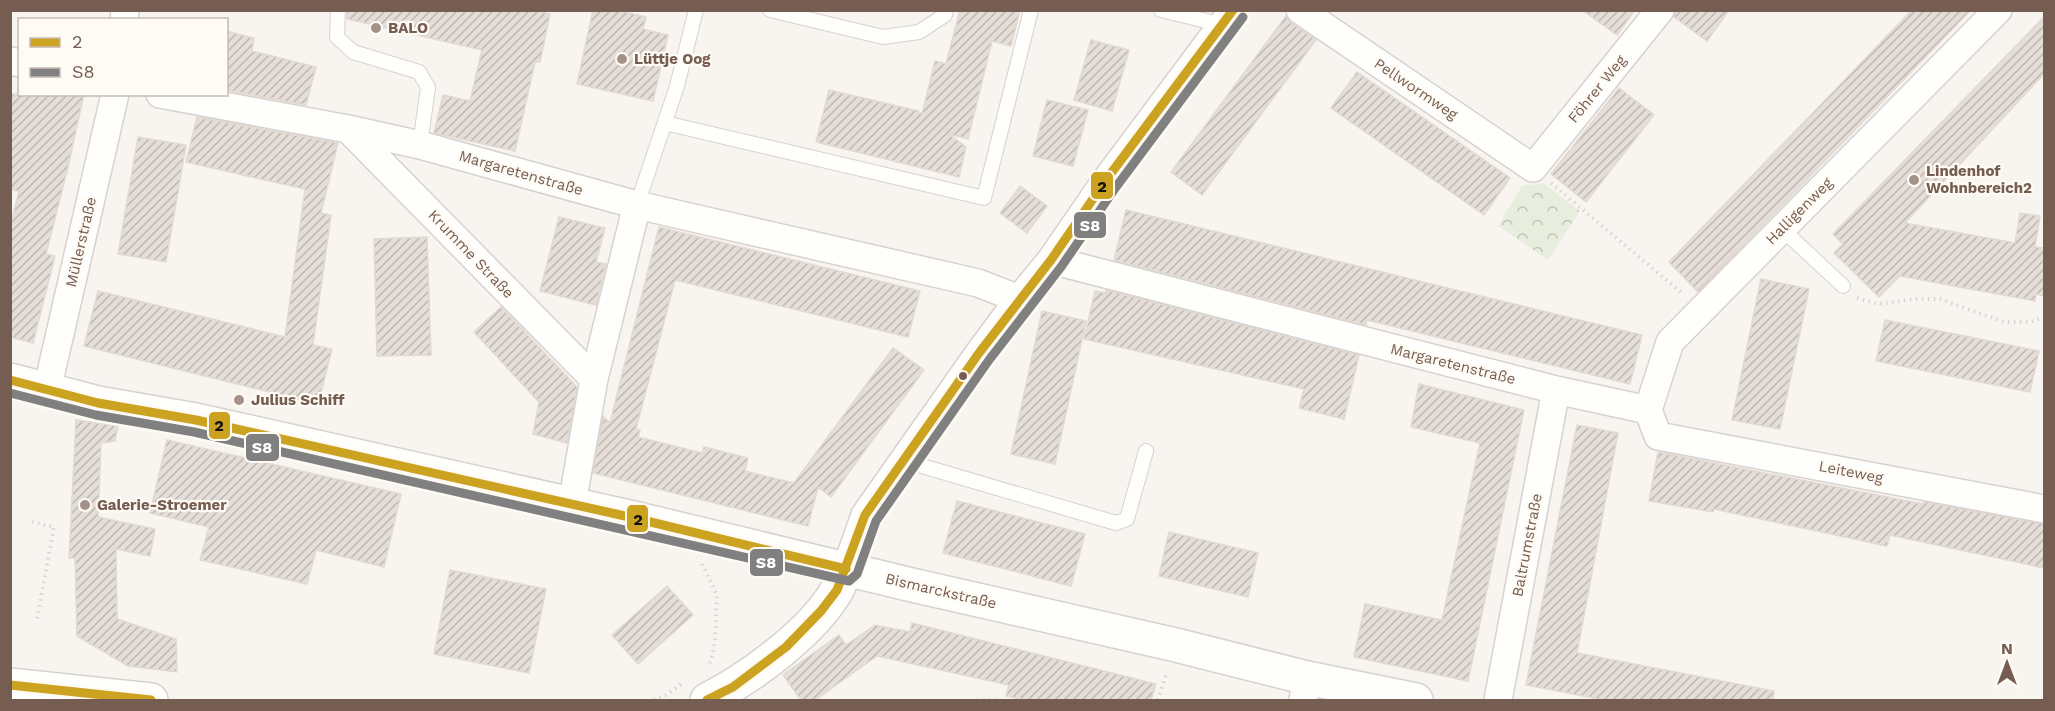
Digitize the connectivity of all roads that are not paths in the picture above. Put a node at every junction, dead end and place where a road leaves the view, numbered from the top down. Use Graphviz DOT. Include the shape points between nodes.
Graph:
graph roads {
  1 [pos="338,10"];
  2 [pos="696,10"];
  3 [pos="770,10"];
  4 [pos="946,10"];
  5 [pos="1031,10"];
  6 [pos="1161,10"];
  7 [pos="1300,10"];
  8 [pos="1660,10"];
  9 [pos="1998,10"];
  10 [pos="1228,18"];
  11 [pos="115,96"];
  12 [pos="171,96"];
  13 [pos="665,123"];
  14 [pos="348,129"];
  15 [pos="420,145"];
  16 [pos="1533,168"];
  17 [pos="637,205"];
  18 [pos="1782,229"];
  19 [pos="1051,260"];
  20 [pos="1843,286"];
  21 [pos="1019,299"];
  22 [pos="594,379"];
  23 [pos="10,380"];
  24 [pos="47,390"];
  25 [pos="1556,390"];
  26 [pos="1648,410"];
  27 [pos="1146,451"];
  28 [pos="905,461"];
  29 [pos="572,504"];
  30 [pos="2044,509"];
  31 [pos="846,569"];
  32 [pos="700,688"];
  33 [pos="1305,689"];
  34 [pos="30,691"];
  35 [pos="152,700"];
  36 [pos="1416,700"];
  37 [pos="1498,700"];
  1 -- 15 [label="lane" via="337,37 353,52 419,72 428,87"];
  2 -- 13 [label="lane"];
  3 -- 4 [label="lane" via="883,37 919,32 945,15"];
  5 -- 13 [label="lane" via="984,198"];
  6 -- 10 [label="lane"];
  7 -- 16 [label="street, Pellwormweg"];
  8 -- 16 [label="street, Föhrer Weg"];
  9 -- 18 [label="street, Halligenweg"];
  10 -- 19 [label="street"];
  11 -- 24 [label="street, Müllerstraße"];
  12 -- 14 [label="street, Margaretenstraße"];
  13 -- 17 [label="lane"];
  14 -- 15 [label="street, Margaretenstraße"];
  14 -- 22 [label="street, Krumme Straße"];
  15 -- 17 [label="street, Margaretenstraße"];
  17 -- 21 [label="street, Margaretenstraße" via="978,283"];
  17 -- 22 [label="street"];
  18 -- 20 [label="lane"];
  18 -- 26 [label="street, Halligenweg" via="1670,342"];
  19 -- 21 [label="street"];
  19 -- 25 [label="street, Margaretenstraße"];
  21 -- 28 [label="street"];
  22 -- 29 [label="street"];
  23 -- 24 [label="main road, Bismarckstraße"];
  24 -- 29 [label="main road, Bismarckstraße"];
  25 -- 26 [label="street, Margaretenstraße"];
  25 -- 37 [label="street, Baltrumstraße"];
  26 -- 30 [label="street, Leiteweg" via="1658,436"];
  27 -- 28 [label="lane" via="1127,519 1116,523"];
  28 -- 31 [label="street" via="865,515"];
  29 -- 31 [label="main road, Bismarckstraße"];
  31 -- 32 [label="main road" via="837,590 821,611 786,646 733,687"];
  31 -- 33 [label="main road, Bismarckstraße" via="1176,645"];
  33 -- 36 [label="main road, Bismarckstraße"];
  34 -- 35 [label="main road"];
}
